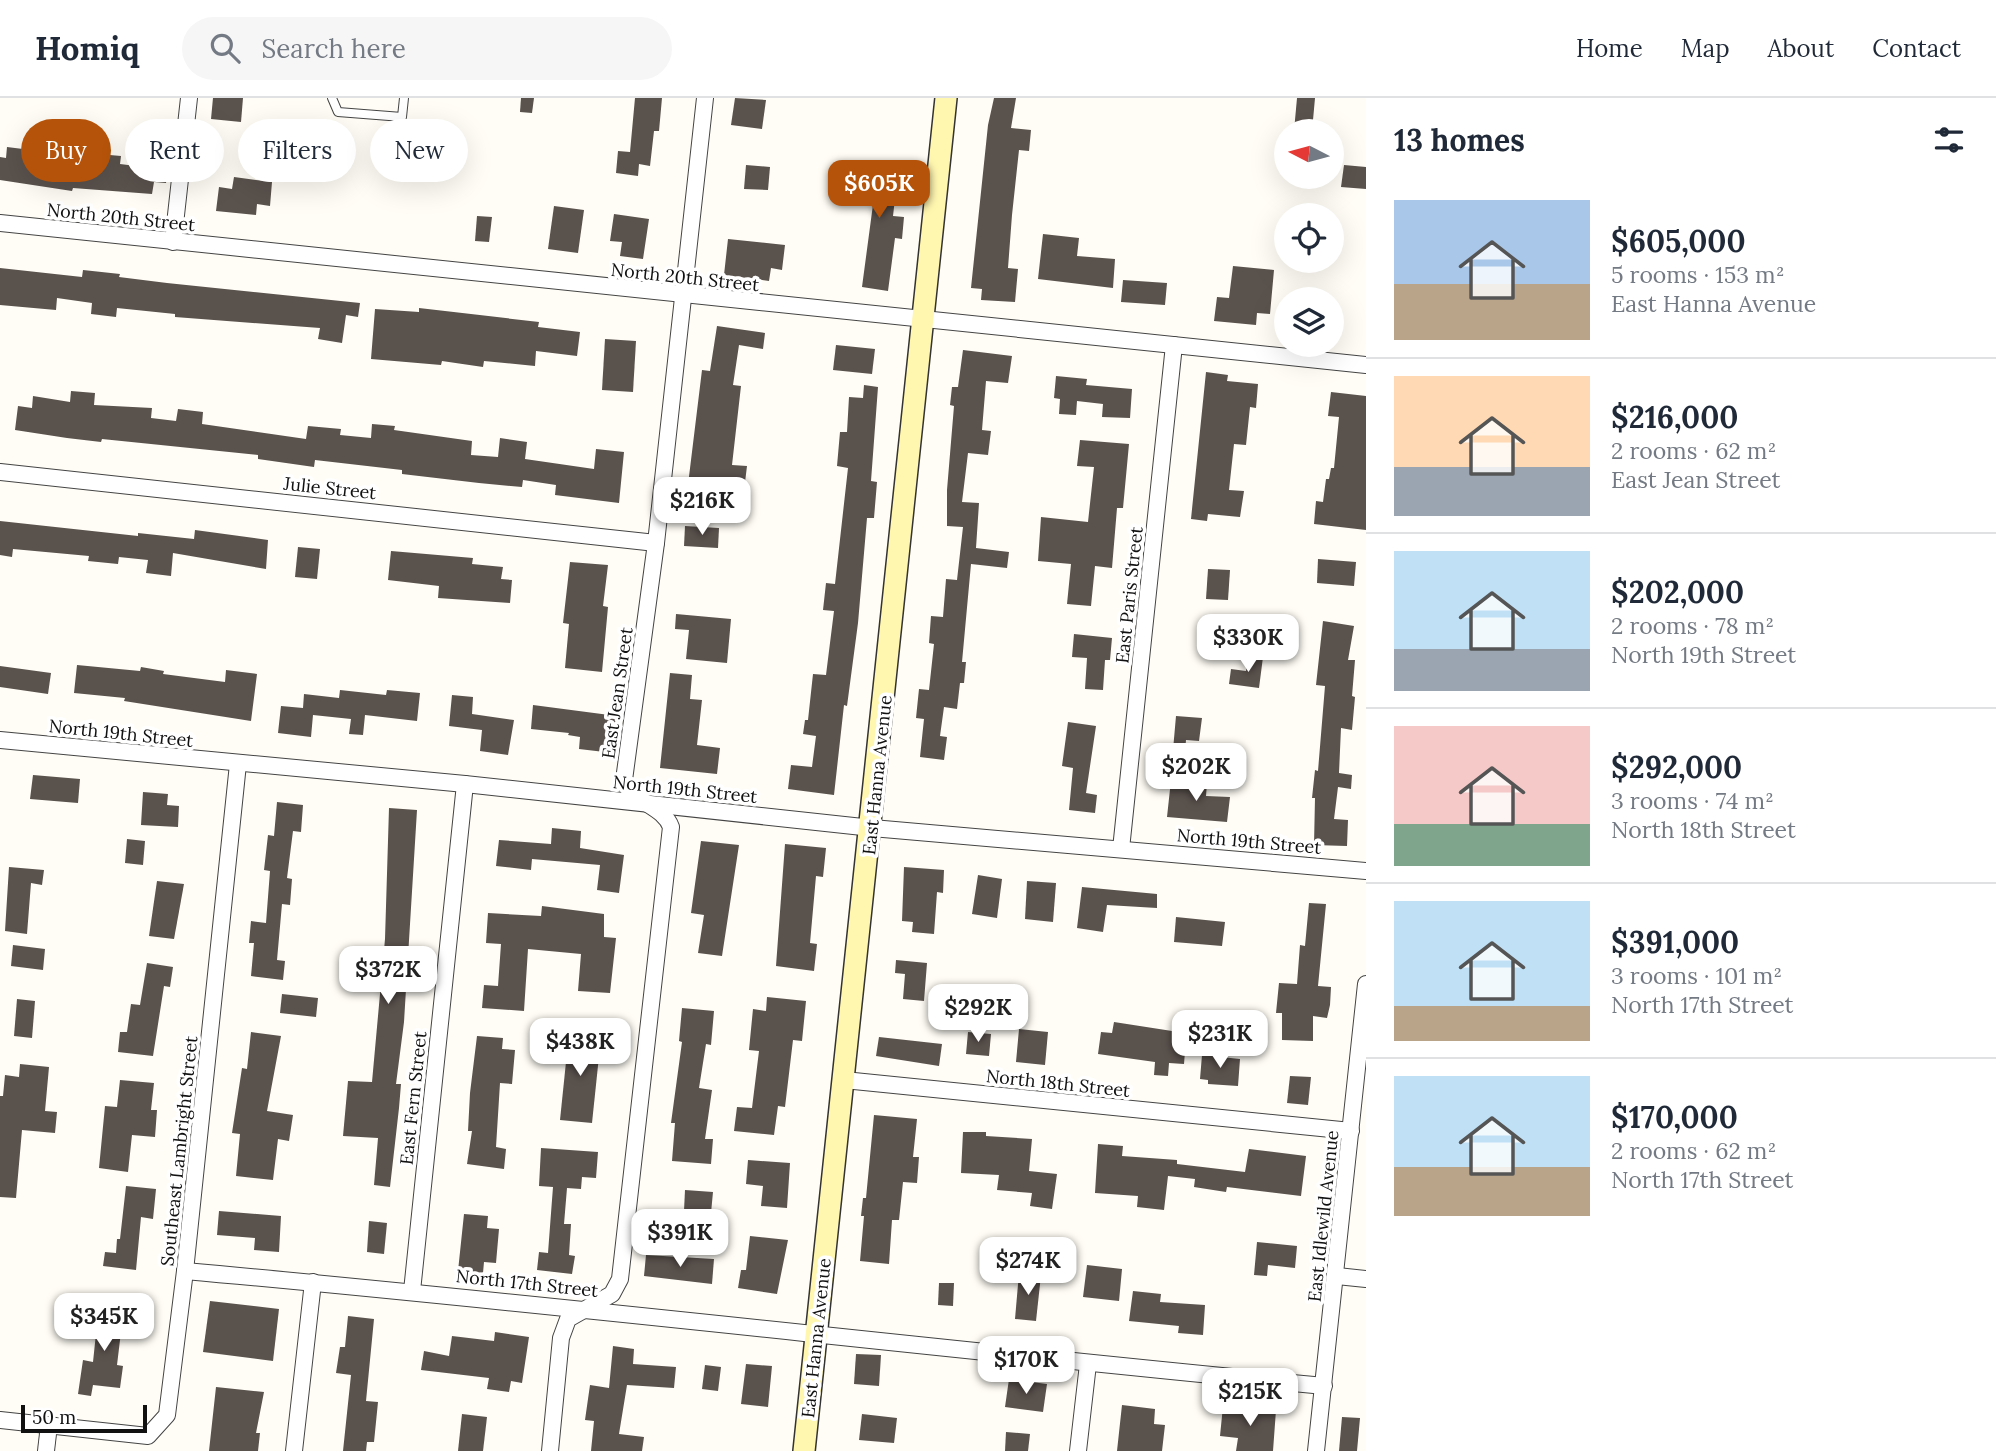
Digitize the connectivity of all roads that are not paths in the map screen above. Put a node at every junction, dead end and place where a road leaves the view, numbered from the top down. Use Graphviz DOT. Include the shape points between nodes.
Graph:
graph roads {
  1 [pos="189,98"];
  2 [pos="332,98"];
  3 [pos="404,98"];
  4 [pos="705,98"];
  5 [pos="946,98"];
  6 [pos="0,223"];
  7 [pos="173,242"];
  8 [pos="683,297"];
  9 [pos="923,319"];
  10 [pos="1174,345"];
  11 [pos="1366,365"];
  12 [pos="0,471"];
  13 [pos="656,543"];
  14 [pos="0,740"];
  15 [pos="238,764"];
  16 [pos="465,784"];
  17 [pos="646,804"];
  18 [pos="872,828"];
  19 [pos="1121,849"];
  20 [pos="1366,871"];
  21 [pos="1366,984"];
  22 [pos="1362,1074"];
  23 [pos="845,1080"];
  24 [pos="1351,1131"];
  25 [pos="186,1271"];
  26 [pos="1336,1276"];
  27 [pos="1366,1279"];
  28 [pos="313,1282"];
  29 [pos="412,1291"];
  30 [pos="585,1308"];
  31 [pos="817,1332"];
  32 [pos="1088,1364"];
  33 [pos="1324,1386"];
  34 [pos="0,1420"];
  35 [pos="49,1425"];
  36 [pos="46,1451"];
  37 [pos="295,1451"];
  38 [pos="550,1451"];
  39 [pos="804,1451"];
  40 [pos="1078,1451"];
  41 [pos="1316,1451"];
  1 -- 7 [label="street"];
  2 -- 3 [label="lane" via="338,111 401,117"];
  4 -- 8 [label="street, East Jean Street"];
  5 -- 9 [label="street, East Hanna Avenue"];
  6 -- 7 [label="street, North 20th Street"];
  7 -- 8 [label="street, North 20th Street"];
  8 -- 9 [label="street, North 20th Street"];
  8 -- 13 [label="street, East Jean Street"];
  9 -- 10 [label="street, North 20th Street"];
  9 -- 18 [label="street, East Hanna Avenue"];
  10 -- 11 [label="street, North 20th Street"];
  10 -- 19 [label="street, East Paris Street"];
  12 -- 13 [label="street, Julie Street"];
  13 -- 17 [label="street, East Jean Street" via="624,780 628,790"];
  14 -- 15 [label="street, North 19th Street"];
  15 -- 16 [label="street, North 19th Street"];
  15 -- 25 [label="street, Southeast Lambright Street"];
  16 -- 17 [label="street, North 19th Street"];
  16 -- 29 [label="street, East Fern Street"];
  17 -- 18 [label="street, North 19th Street"];
  17 -- 30 [label="street, East Jean Street" via="668,818 671,827 620,1279 612,1294"];
  18 -- 19 [label="street, North 19th Street"];
  18 -- 23 [label="street, East Hanna Avenue"];
  19 -- 20 [label="street, North 19th Street"];
  21 -- 22 [label="street, East Idlewild Avenue"];
  22 -- 24 [label="street, East Idlewild Avenue"];
  23 -- 24 [label="street, North 18th Street"];
  23 -- 31 [label="street, East Hanna Avenue"];
  24 -- 26 [label="street, East Idlewild Avenue"];
  25 -- 28 [label="street, North 17th Street"];
  25 -- 35 [label="street, Southeast Lambright Street" via="167,1415 148,1436"];
  26 -- 27 [label="street"];
  26 -- 33 [label="street, East Idlewild Avenue"];
  28 -- 29 [label="street, North 17th Street"];
  28 -- 37 [label="street"];
  29 -- 30 [label="street, North 17th Street"];
  30 -- 31 [label="street, North 17th Street"];
  30 -- 38 [label="street, East Jean Street" via="568,1319 561,1338"];
  31 -- 32 [label="street, North 17th Street"];
  31 -- 39 [label="street, East Hanna Avenue"];
  32 -- 33 [label="street, North 17th Street"];
  32 -- 40 [label="street"];
  33 -- 41 [label="street, East Idlewild Avenue"];
  34 -- 35 [label="street"];
  35 -- 36 [label="street"];
}
